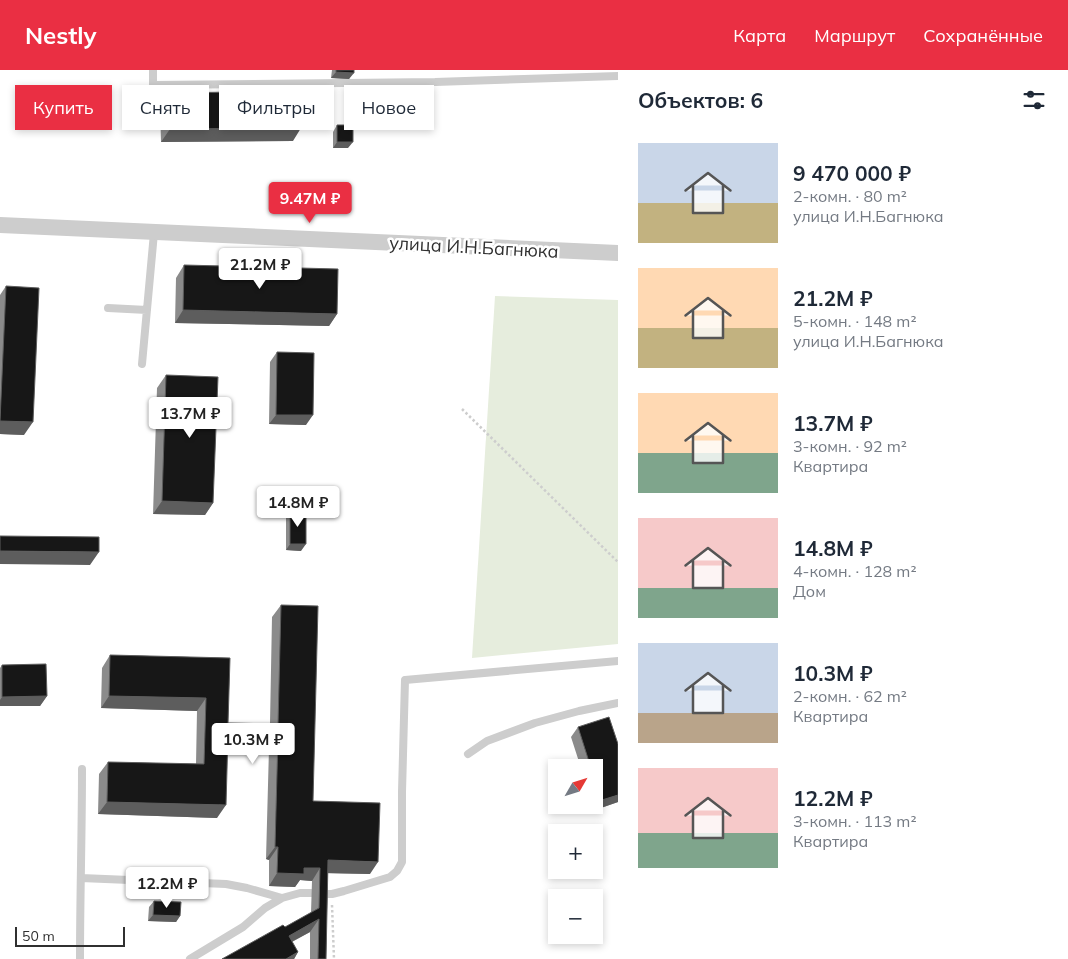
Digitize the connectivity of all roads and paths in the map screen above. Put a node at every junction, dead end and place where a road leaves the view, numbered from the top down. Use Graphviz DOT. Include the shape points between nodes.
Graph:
graph roads {
  1 [pos="153,70"];
  2 [pos="618,76"];
  3 [pos="0,225"];
  4 [pos="154,233"];
  5 [pos="618,253"];
  6 [pos="108,308"];
  7 [pos="147,310"];
  8 [pos="142,364"];
  9 [pos="462,409"];
  10 [pos="618,562"];
  11 [pos="618,661"];
  12 [pos="618,703"];
  13 [pos="468,754"];
  14 [pos="82,769"];
  15 [pos="81,878"];
  16 [pos="332,894"];
  17 [pos="282,898"];
  18 [pos="80,959"];
  19 [pos="190,959"];
  20 [pos="334,959"];
  1 -- 2 [label="lane" via="153,85"];
  3 -- 4 [label="street, улица И.Н.Багнюка"];
  4 -- 5 [label="street, улица И.Н.Багнюка"];
  4 -- 7 [label="lane"];
  6 -- 7 [label="lane"];
  7 -- 8 [label="lane"];
  9 -- 10 [label="path"];
  11 -- 16 [label="lane" via="405,680 402,862 390,877"];
  12 -- 13 [label="lane" via="535,723 487,741"];
  14 -- 15 [label="lane"];
  15 -- 17 [label="lane" via="226,884"];
  15 -- 18 [label="lane"];
  16 -- 17 [label="lane" via="300,893"];
  16 -- 20 [label="path"];
  17 -- 19 [label="lane" via="243,927"];
}
